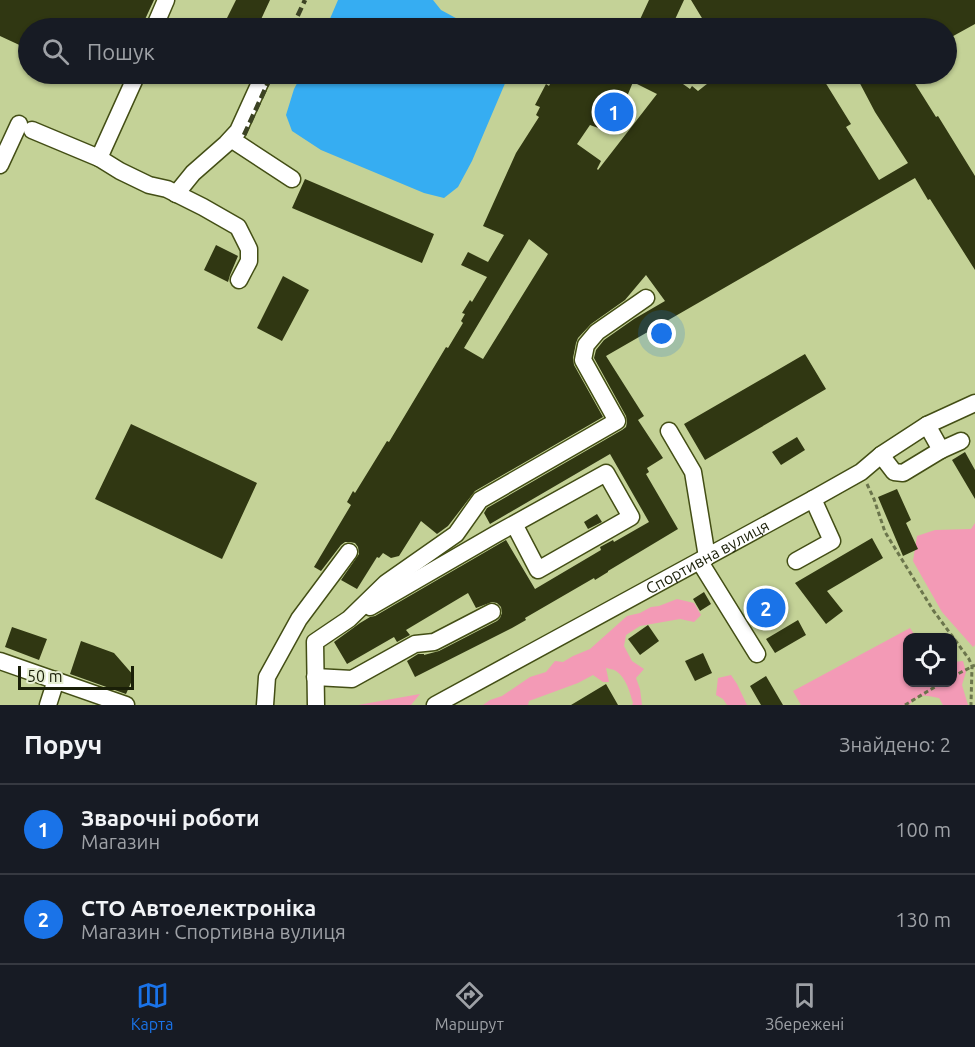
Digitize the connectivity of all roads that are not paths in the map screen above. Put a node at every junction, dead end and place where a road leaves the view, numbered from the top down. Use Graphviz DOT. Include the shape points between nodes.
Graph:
graph roads {
  1 [pos="166,0"];
  2 [pos="158,18"];
  3 [pos="132,84"];
  4 [pos="259,84"];
  5 [pos="231,138"];
  6 [pos="99,158"];
  7 [pos="0,165"];
  8 [pos="292,179"];
  9 [pos="176,194"];
  10 [pos="239,280"];
  11 [pos="646,298"];
  12 [pos="975,403"];
  13 [pos="927,425"];
  14 [pos="669,431"];
  15 [pos="961,441"];
  16 [pos="941,450"];
  17 [pos="881,455"];
  18 [pos="813,499"];
  19 [pos="514,524"];
  20 [pos="349,552"];
  21 [pos="704,560"];
  22 [pos="796,561"];
  23 [pos="492,612"];
  24 [pos="349,619"];
  25 [pos="757,654"];
  26 [pos="0,661"];
  27 [pos="315,677"];
  28 [pos="56,680"];
  29 [pos="264,704"];
  30 [pos="48,705"];
  31 [pos="126,705"];
  32 [pos="316,705"];
  33 [pos="435,705"];
  1 -- 2 [label="street"];
  3 -- 6 [label="street"];
  4 -- 5 [label="street"];
  5 -- 8 [label="street"];
  5 -- 9 [label="street"];
  6 -- 7 [label="street" via="25,127"];
  6 -- 9 [label="street" via="149,185"];
  9 -- 10 [label="street" via="238,227 249,249 249,261"];
  11 -- 24 [label="street" via="597,332 586,345 583,360 617,421 480,500 456,534 386,583"];
  12 -- 13 [label="street, Спортивна вулиця"];
  13 -- 16 [label="street"];
  13 -- 17 [label="street, Спортивна вулиця"];
  14 -- 21 [label="street" via="693,472"];
  15 -- 16 [label="street"];
  16 -- 17 [label="street" via="903,473 894,472"];
  17 -- 18 [label="street, Спортивна вулиця" via="861,472"];
  18 -- 21 [label="street, Спортивна вулиця"];
  18 -- 22 [label="street" via="832,541"];
  19 -- 19 [label="street" via="538,570 632,517 606,473"];
  19 -- 24 [label="street"];
  20 -- 29 [label="street" via="299,619 267,677"];
  21 -- 25 [label="street"];
  21 -- 33 [label="street, Спортивна вулиця"];
  23 -- 27 [label="street" via="434,642 415,644 352,680"];
  24 -- 27 [label="street" via="315,642"];
  26 -- 28 [label="street"];
  27 -- 32 [label="street"];
  28 -- 30 [label="street"];
  28 -- 31 [label="street"];
}
